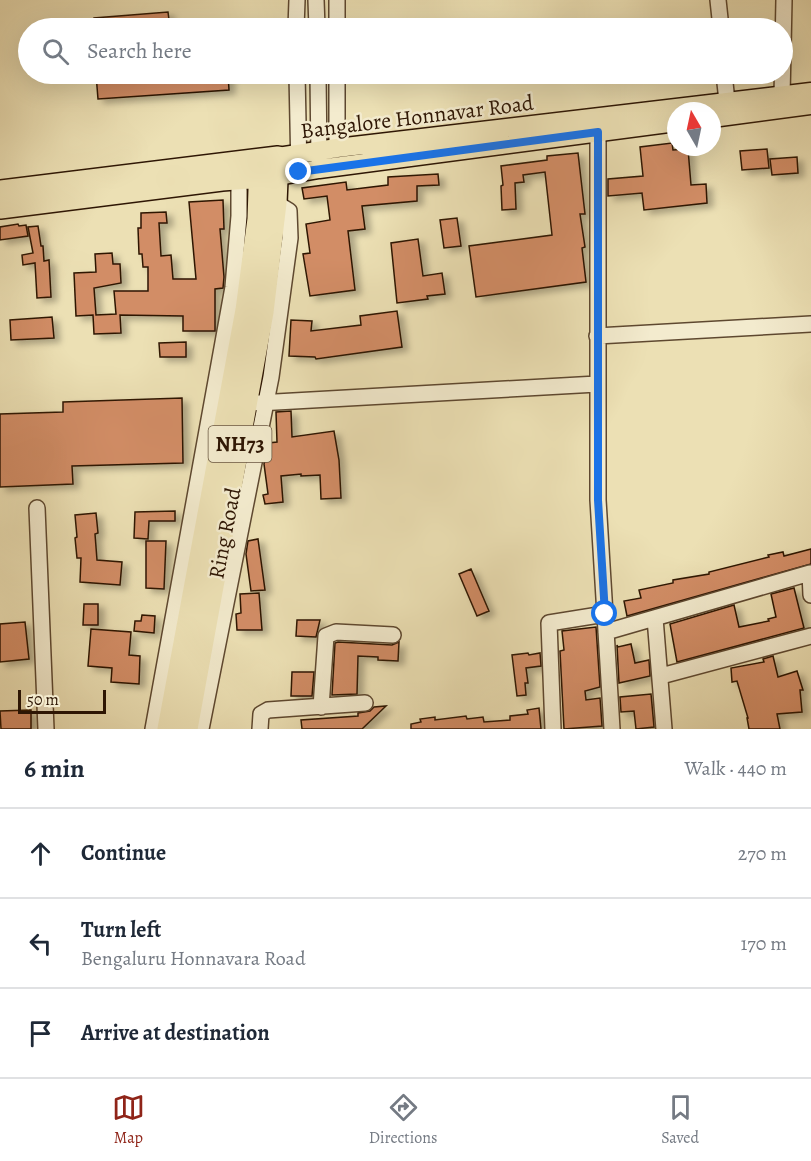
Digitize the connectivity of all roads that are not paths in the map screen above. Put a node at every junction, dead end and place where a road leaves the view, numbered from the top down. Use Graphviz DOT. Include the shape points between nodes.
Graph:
graph roads {
  1 [pos="297,0"];
  2 [pos="316,0"];
  3 [pos="337,0"];
  4 [pos="718,0"];
  5 [pos="784,0"];
  6 [pos="296,18"];
  7 [pos="317,18"];
  8 [pos="337,18"];
  9 [pos="720,18"];
  10 [pos="784,18"];
  11 [pos="295,84"];
  12 [pos="319,84"];
  13 [pos="336,84"];
  14 [pos="725,84"];
  15 [pos="782,84"];
  16 [pos="811,92"];
  17 [pos="782,96"];
  18 [pos="727,101"];
  19 [pos="811,105"];
  20 [pos="721,117"];
  21 [pos="667,123"];
  22 [pos="598,132"];
  23 [pos="325,156"];
  24 [pos="279,166"];
  25 [pos="239,178"];
  26 [pos="0,190"];
  27 [pos="258,201"];
  28 [pos="0,208"];
  29 [pos="811,324"];
  30 [pos="597,336"];
  31 [pos="597,384"];
  32 [pos="257,403"];
  33 [pos="37,508"];
  34 [pos="208,570"];
  35 [pos="811,595"];
  36 [pos="605,614"];
  37 [pos="655,618"];
  38 [pos="606,632"];
  39 [pos="393,635"];
  40 [pos="811,636"];
  41 [pos="661,676"];
  42 [pos="365,703"];
  43 [pos="321,707"];
  44 [pos="46,729"];
  45 [pos="153,729"];
  46 [pos="168,729"];
  47 [pos="188,729"];
  48 [pos="201,729"];
  49 [pos="260,729"];
  50 [pos="553,729"];
  51 [pos="612,729"];
  52 [pos="664,729"];
  1 -- 6 [label="street"];
  2 -- 7 [label="street"];
  3 -- 8 [label="street"];
  4 -- 9 [label="street"];
  5 -- 10 [label="street"];
  11 -- 24 [label="street"];
  12 -- 23 [label="street"];
  13 -- 23 [label="street"];
  14 -- 18 [label="street"];
  15 -- 17 [label="street"];
  16 -- 17 [label="main road, Bangalore Honnavar Road"];
  17 -- 18 [label="main road, Bangalore Honnavar Road"];
  18 -- 23 [label="main road, Bangalore Honnavar Road"];
  19 -- 20 [label="main road"];
  21 -- 22 [label="main road"];
  22 -- 23 [label="main road"];
  22 -- 30 [label="street"];
  23 -- 24 [label="main road, Bangalore Honnavar Road"];
  24 -- 25 [label="highway"];
  24 -- 26 [label="highway"];
  24 -- 27 [label="highway, Ring Road / NH73"];
  25 -- 27 [label="street"];
  25 -- 28 [label="highway"];
  27 -- 32 [label="highway, Ring Road / NH73" via="263,312"];
  27 -- 34 [label="highway, Ring Road / NH73" via="255,247 214,440"];
  29 -- 30 [label="street"];
  30 -- 31 [label="street"];
  31 -- 32 [label="street"];
  31 -- 36 [label="street" via="598,500"];
  32 -- 34 [label="highway, Ring Road / NH73"];
  33 -- 44 [label="street"];
  34 -- 45 [label="street"];
  34 -- 46 [label="highway, Ring Road / NH73"];
  34 -- 47 [label="highway, Ring Road / NH73"];
  34 -- 48 [label="street"];
  35 -- 37 [label="street" via="810,573"];
  36 -- 38 [label="street"];
  36 -- 50 [label="street" via="549,623"];
  37 -- 38 [label="street"];
  37 -- 41 [label="street"];
  38 -- 51 [label="street"];
  39 -- 43 [label="street" via="336,632 326,636"];
  40 -- 41 [label="street"];
  41 -- 52 [label="street"];
  42 -- 43 [label="street"];
  43 -- 49 [label="street" via="268,710 261,714"];
}
